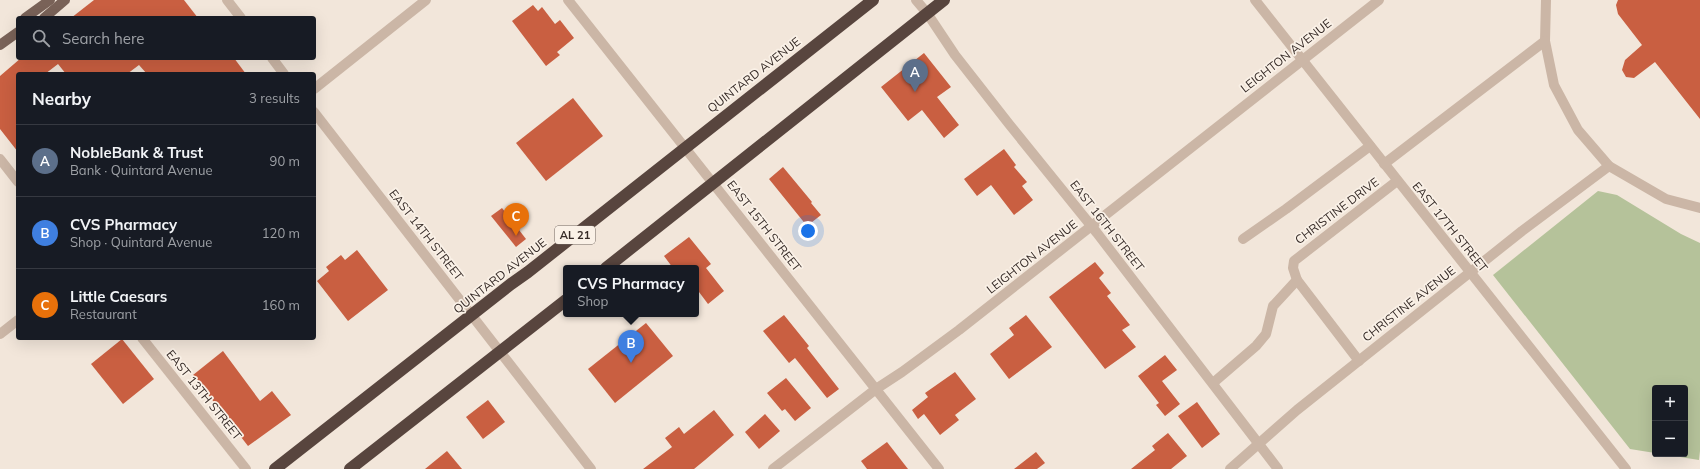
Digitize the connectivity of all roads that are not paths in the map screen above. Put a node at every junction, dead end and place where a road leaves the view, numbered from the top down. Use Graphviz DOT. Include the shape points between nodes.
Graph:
graph roads {
  1 [pos="50,0"];
  2 [pos="65,0"];
  3 [pos="227,0"];
  4 [pos="426,0"];
  5 [pos="568,0"];
  6 [pos="873,0"];
  7 [pos="916,0"];
  8 [pos="944,0"];
  9 [pos="1255,0"];
  10 [pos="1379,0"];
  11 [pos="1546,0"];
  12 [pos="927,13"];
  13 [pos="28,16"];
  14 [pos="46,16"];
  15 [pos="239,16"];
  16 [pos="16,34"];
  17 [pos="1545,41"];
  18 [pos="0,46"];
  19 [pos="274,60"];
  20 [pos="1303,60"];
  21 [pos="282,72"];
  22 [pos="316,87"];
  23 [pos="316,115"];
  24 [pos="1370,146"];
  25 [pos="685,148"];
  26 [pos="0,160"];
  27 [pos="1384,164"];
  28 [pos="1609,166"];
  29 [pos="16,180"];
  30 [pos="1398,181"];
  31 [pos="713,183"];
  32 [pos="1700,208"];
  33 [pos="1092,227"];
  34 [pos="1243,238"];
  35 [pos="610,265"];
  36 [pos="1470,272"];
  37 [pos="1296,280"];
  38 [pos="563,302"];
  39 [pos="472,315"];
  40 [pos="16,322"];
  41 [pos="0,334"];
  42 [pos="144,340"];
  43 [pos="500,352"];
  44 [pos="1359,361"];
  45 [pos="1213,383"];
  46 [pos="876,389"];
  47 [pos="1258,443"];
  48 [pos="246,469"];
  49 [pos="275,469"];
  50 [pos="350,469"];
  51 [pos="591,469"];
  52 [pos="773,469"];
  53 [pos="939,469"];
  54 [pos="1230,469"];
  55 [pos="1278,469"];
  56 [pos="1626,469"];
  1 -- 13 [label="main road"];
  2 -- 14 [label="main road"];
  3 -- 15 [label="street"];
  4 -- 22 [label="street"];
  5 -- 25 [label="street, EAST 15TH STREET"];
  6 -- 25 [label="highway, QUINTARD AVENUE / AL 21"];
  7 -- 12 [label="street, EAST 16TH STREET"];
  8 -- 12 [label="highway"];
  9 -- 20 [label="street, EAST 17TH STREET"];
  10 -- 20 [label="street, LEIGHTON AVENUE"];
  11 -- 17 [label="street"];
  12 -- 31 [label="highway"];
  12 -- 33 [label="street, EAST 16TH STREET" via="1006,121"];
  16 -- 18 [label="main road"];
  17 -- 27 [label="street"];
  17 -- 28 [label="street" via="1554,85 1578,130"];
  19 -- 21 [label="street"];
  20 -- 24 [label="street, EAST 17TH STREET"];
  20 -- 33 [label="street, LEIGHTON AVENUE"];
  23 -- 39 [label="street, EAST 14TH STREET"];
  24 -- 27 [label="street, EAST 17TH STREET"];
  24 -- 34 [label="street"];
  25 -- 31 [label="street, EAST 15TH STREET"];
  25 -- 39 [label="highway, QUINTARD AVENUE / AL 21"];
  26 -- 29 [label="street"];
  27 -- 30 [label="street, EAST 17TH STREET"];
  28 -- 32 [label="street" via="1666,199"];
  28 -- 36 [label="street, CHRISTINE AVENUE"];
  30 -- 36 [label="street, EAST 17TH STREET"];
  30 -- 37 [label="street, CHRISTINE DRIVE" via="1294,261"];
  31 -- 35 [label="highway"];
  31 -- 46 [label="street, EAST 15TH STREET"];
  33 -- 45 [label="street, EAST 16TH STREET"];
  33 -- 46 [label="street, LEIGHTON AVENUE" via="959,330"];
  36 -- 44 [label="street, CHRISTINE AVENUE"];
  36 -- 56 [label="street, EAST 17TH STREET"];
  37 -- 44 [label="street"];
  37 -- 45 [label="street" via="1273,306 1266,334 1256,346"];
  38 -- 43 [label="highway"];
  39 -- 43 [label="street, EAST 14TH STREET"];
  39 -- 49 [label="highway, QUINTARD AVENUE / AL 21"];
  40 -- 41 [label="street"];
  42 -- 48 [label="street, EAST 13TH STREET"];
  43 -- 50 [label="highway"];
  43 -- 51 [label="street, EAST 14TH STREET"];
  44 -- 47 [label="street, CHRISTINE AVENUE"];
  45 -- 47 [label="street, EAST 16TH STREET"];
  46 -- 52 [label="street, LEIGHTON AVENUE"];
  46 -- 53 [label="street, EAST 15TH STREET"];
  47 -- 54 [label="street, CHRISTINE AVENUE"];
  47 -- 55 [label="street, EAST 16TH STREET"];
}
